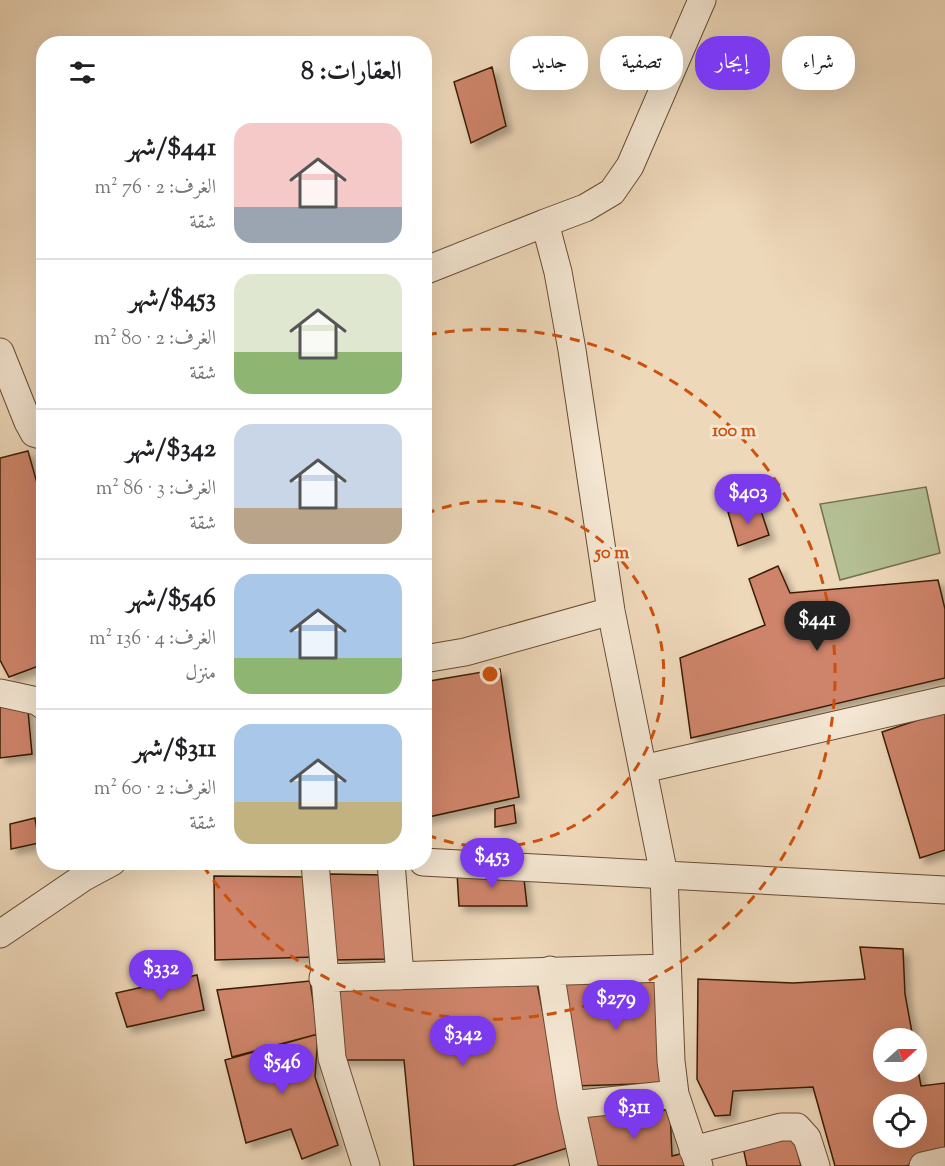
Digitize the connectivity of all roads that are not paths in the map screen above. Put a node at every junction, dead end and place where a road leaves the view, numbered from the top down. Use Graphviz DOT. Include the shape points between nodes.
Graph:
graph roads {
  1 [pos="702,0"];
  2 [pos="545,223"];
  3 [pos="432,268"];
  4 [pos="0,352"];
  5 [pos="36,434"];
  6 [pos="611,611"];
  7 [pos="432,658"];
  8 [pos="0,693"];
  9 [pos="945,700"];
  10 [pos="36,702"];
  11 [pos="643,769"];
  12 [pos="432,862"];
  13 [pos="97,870"];
  14 [pos="316,870"];
  15 [pos="392,870"];
  16 [pos="664,875"];
  17 [pos="945,890"];
  18 [pos="0,934"];
  19 [pos="667,968"];
  20 [pos="549,970"];
  21 [pos="400,976"];
  22 [pos="323,978"];
  23 [pos="675,1094"];
  24 [pos="571,1105"];
  25 [pos="696,1158"];
  26 [pos="945,1161"];
  27 [pos="578,1165"];
  28 [pos="366,1166"];
  29 [pos="816,1166"];
  30 [pos="924,1166"];
  1 -- 2 [label="street" via="624,174 612,192 585,208"];
  2 -- 3 [label="street"];
  2 -- 6 [label="street" via="572,350"];
  4 -- 5 [label="street"];
  6 -- 7 [label="street"];
  6 -- 11 [label="street"];
  8 -- 10 [label="street"];
  9 -- 11 [label="street"];
  11 -- 16 [label="street"];
  12 -- 16 [label="street"];
  13 -- 18 [label="street"];
  14 -- 22 [label="street"];
  15 -- 21 [label="street"];
  16 -- 17 [label="street"];
  16 -- 19 [label="street"];
  19 -- 20 [label="street"];
  19 -- 23 [label="street"];
  20 -- 21 [label="street"];
  20 -- 24 [label="street"];
  21 -- 22 [label="street"];
  22 -- 28 [label="street" via="332,1058"];
  23 -- 24 [label="street"];
  23 -- 25 [label="street"];
  24 -- 27 [label="street"];
  25 -- 29 [label="street" via="781,1127 796,1127 807,1138"];
  26 -- 30 [label="street"];
}
